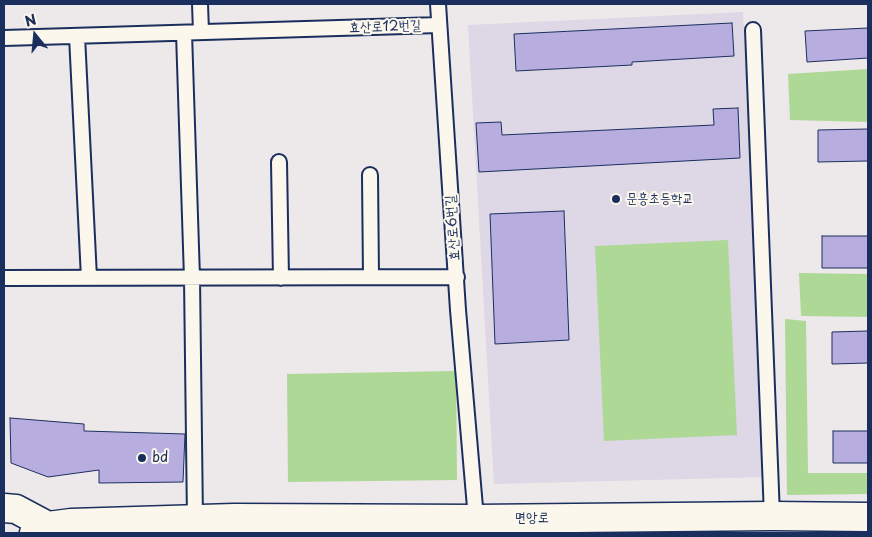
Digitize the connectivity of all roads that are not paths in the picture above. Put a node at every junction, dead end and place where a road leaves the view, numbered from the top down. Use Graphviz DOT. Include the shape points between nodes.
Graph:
graph roads {
  1 [pos="200,4"];
  2 [pos="438,4"];
  3 [pos="440,25"];
  4 [pos="752,30"];
  5 [pos="202,32"];
  6 [pos="184,33"];
  7 [pos="77,36"];
  8 [pos="4,38"];
  9 [pos="448,154"];
  10 [pos="280,162"];
  11 [pos="370,175"];
  12 [pos="371,277"];
  13 [pos="457,277"];
  14 [pos="4,278"];
  15 [pos="89,278"];
  16 [pos="192,278"];
  17 [pos="281,278"];
  18 [pos="4,508"];
  19 [pos="772,516"];
  20 [pos="868,517"];
  21 [pos="195,520"];
  22 [pos="697,525"];
  23 [pos="234,526"];
  24 [pos="475,526"];
  25 [pos="54,529"];
  1 -- 5 [label="lane"];
  2 -- 3 [label="lane"];
  3 -- 5 [label="lane, 효산로12번길"];
  3 -- 9 [label="lane, 효산로12번길"];
  4 -- 19 [label="lane"];
  5 -- 6 [label="lane, 효산로12번길"];
  6 -- 7 [label="lane, 효산로12번길"];
  6 -- 16 [label="lane"];
  7 -- 8 [label="lane, 효산로12번길"];
  7 -- 15 [label="lane"];
  9 -- 13 [label="lane, 효산로6번길"];
  10 -- 17 [label="lane"];
  11 -- 12 [label="lane"];
  12 -- 13 [label="lane, 효산로6번길"];
  12 -- 17 [label="lane, 효산로6번길"];
  13 -- 24 [label="lane"];
  14 -- 15 [label="lane, 효산로6번길"];
  15 -- 16 [label="lane, 효산로6번길"];
  16 -- 17 [label="lane, 효산로6번길"];
  16 -- 21 [label="lane"];
  18 -- 25 [label="main road, 면앙로" via="16,509"];
  19 -- 20 [label="main road, 면앙로"];
  19 -- 22 [label="main road, 면앙로"];
  21 -- 23 [label="main road, 면앙로"];
  21 -- 25 [label="main road, 면앙로"];
  22 -- 24 [label="main road, 면앙로"];
  23 -- 24 [label="main road, 면앙로"];
}
